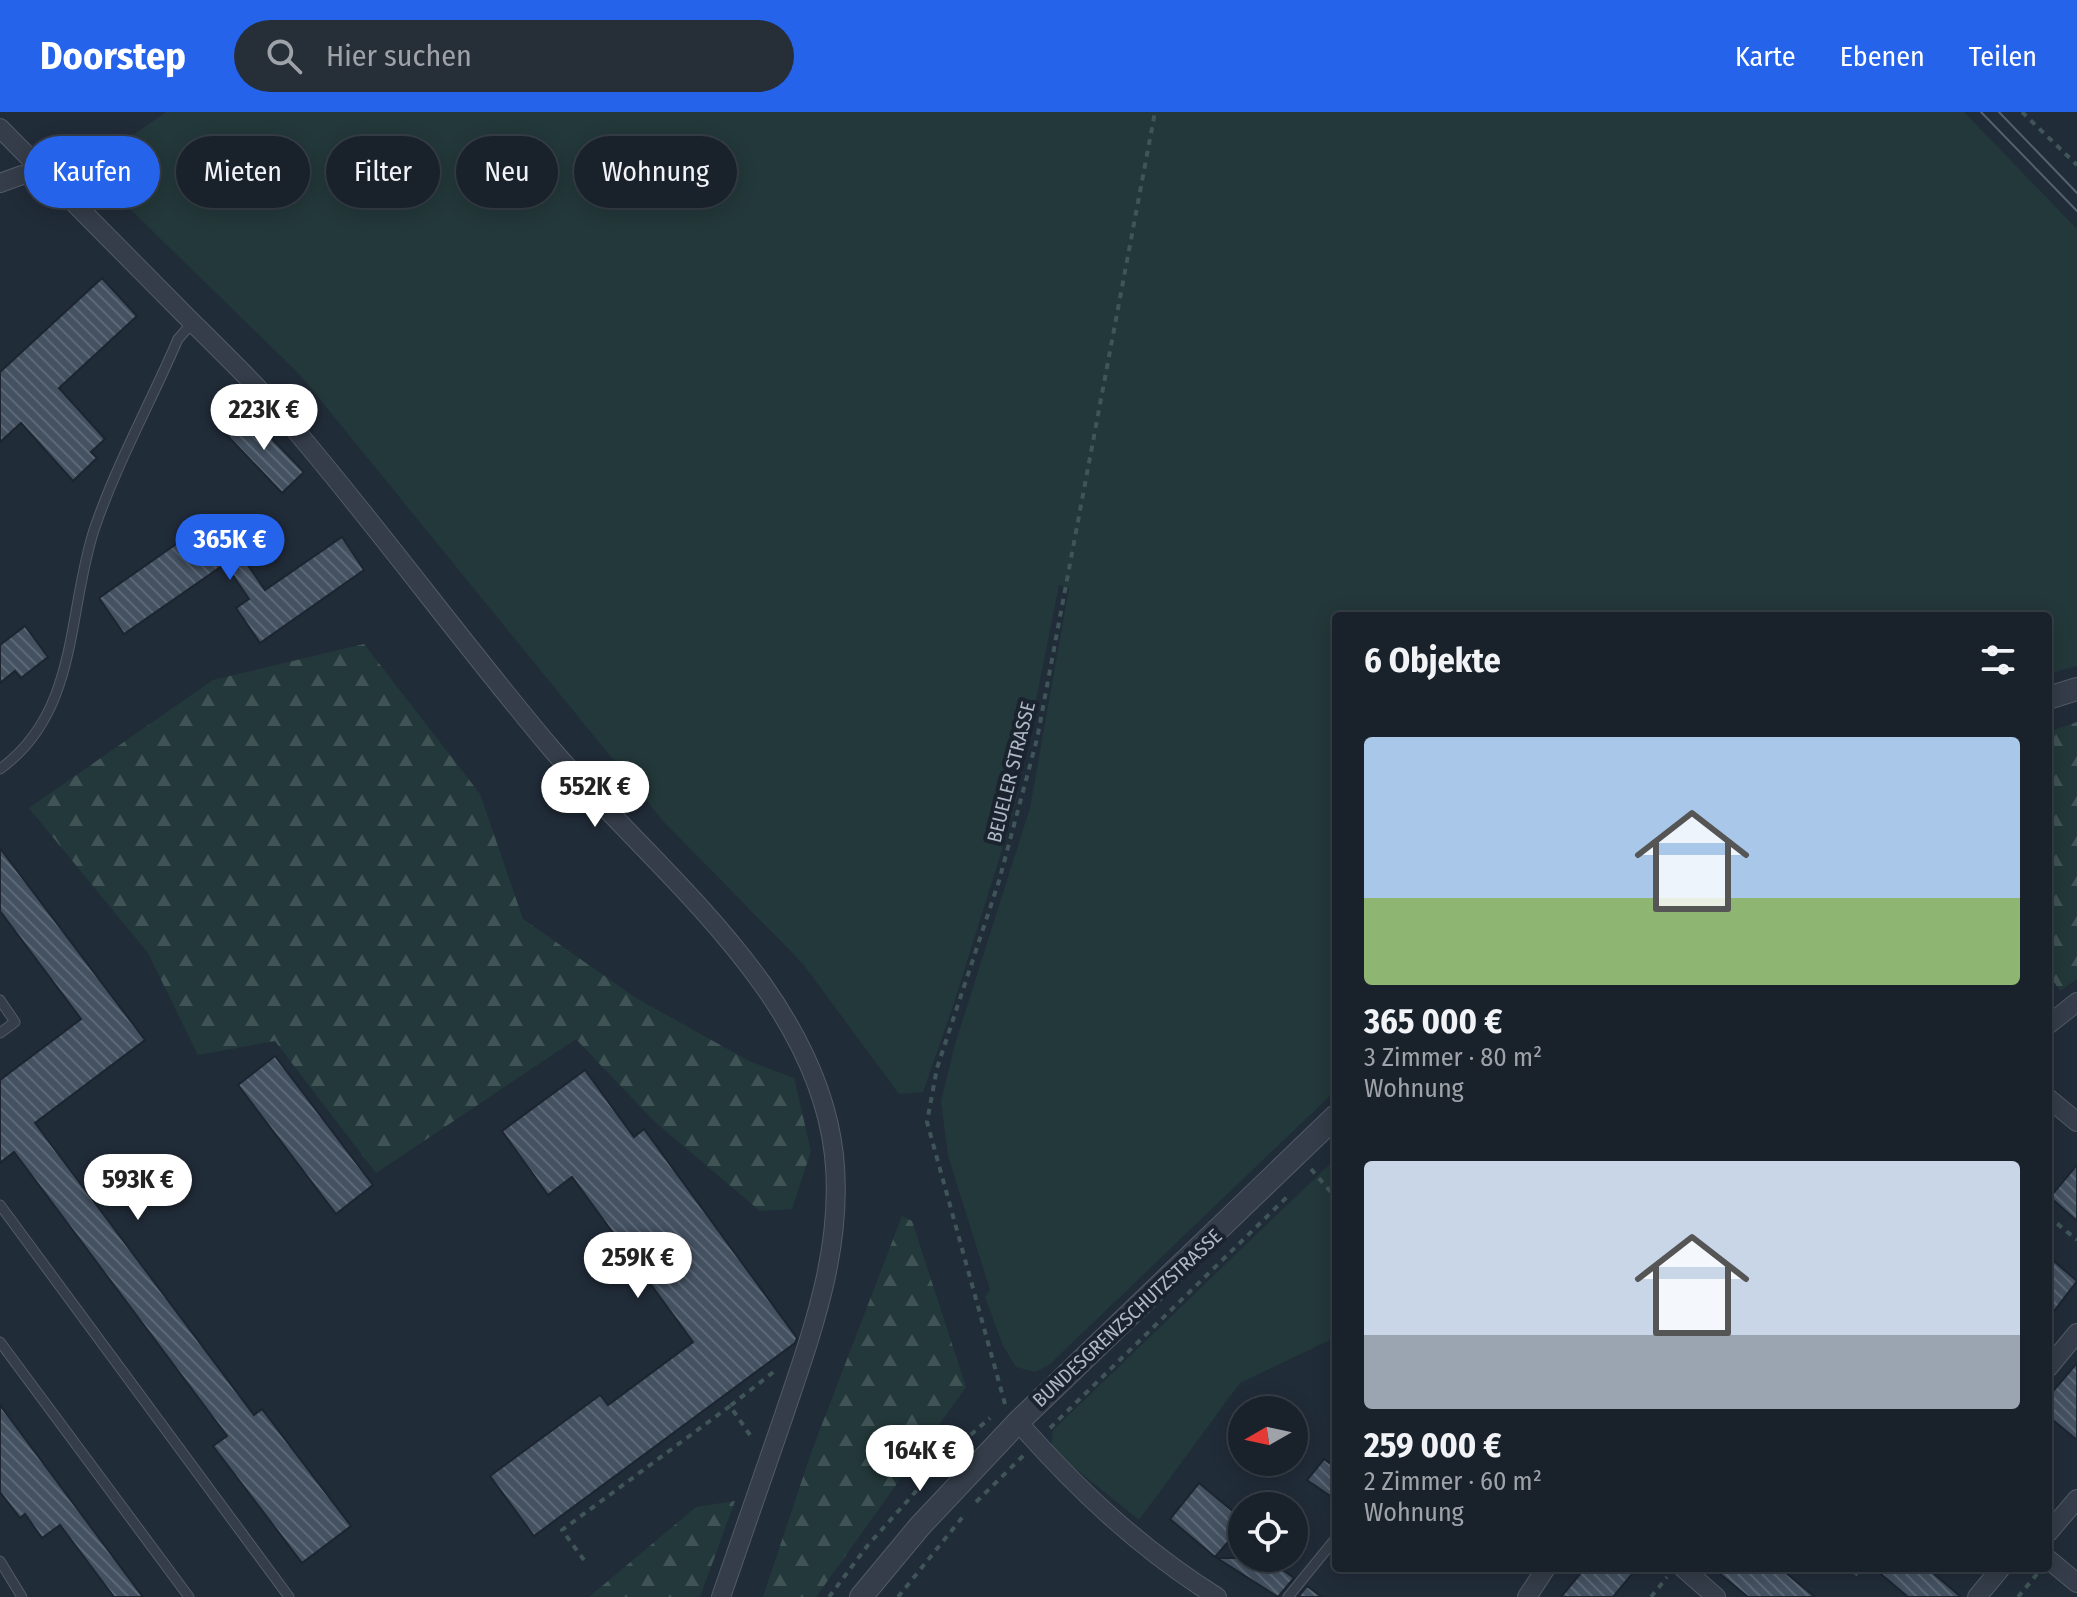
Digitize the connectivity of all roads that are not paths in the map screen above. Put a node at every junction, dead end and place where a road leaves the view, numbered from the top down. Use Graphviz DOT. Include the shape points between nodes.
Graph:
graph roads {
  1 [pos="0,128"];
  2 [pos="24,152"];
  3 [pos="24,175"];
  4 [pos="0,183"];
  5 [pos="80,208"];
  6 [pos="193,322"];
  7 [pos="2077,689"];
  8 [pos="2052,697"];
  9 [pos="0,769"];
  10 [pos="0,1000"];
  11 [pos="2077,1002"];
  12 [pos="2052,1015"];
  13 [pos="0,1033"];
  14 [pos="2052,1101"];
  15 [pos="1332,1122"];
  16 [pos="2077,1122"];
  17 [pos="0,1205"];
  18 [pos="2077,1333"];
  19 [pos="0,1342"];
  20 [pos="2052,1363"];
  21 [pos="1012,1416"];
  22 [pos="2077,1499"];
  23 [pos="2052,1528"];
  24 [pos="1332,1543"];
  25 [pos="0,1561"];
  26 [pos="2052,1562"];
  27 [pos="1543,1572"];
  28 [pos="1688,1572"];
  29 [pos="1998,1572"];
  30 [pos="2077,1583"];
  31 [pos="22,1597"];
  32 [pos="189,1597"];
  33 [pos="289,1597"];
  34 [pos="721,1597"];
  35 [pos="861,1597"];
  36 [pos="1217,1597"];
  37 [pos="1288,1597"];
  38 [pos="1527,1597"];
  39 [pos="1716,1597"];
  40 [pos="1977,1597"];
  1 -- 2 [label="street"];
  3 -- 4 [label="street"];
  5 -- 6 [label="street"];
  6 -- 9 [label="lane" via="178,339 94,532 62,681 50,711 22,750"];
  6 -- 34 [label="street" via="303,438 528,721 740,957 789,1026 820,1092 836,1189 827,1279"];
  7 -- 8 [label="street"];
  10 -- 13 [label="lane" via="15,1022"];
  11 -- 12 [label="street"];
  14 -- 16 [label="street"];
  15 -- 21 [label="street, BUNDESGRENZSCHUTZSTRASSE" via="1306,1163"];
  17 -- 33 [label="lane"];
  18 -- 20 [label="street"];
  19 -- 32 [label="lane"];
  21 -- 35 [label="street, BUNDESGRENZSCHUTZSTRASSE"];
  21 -- 36 [label="street" via="1097,1508"];
  22 -- 23 [label="street"];
  24 -- 37 [label="lane"];
  25 -- 31 [label="lane"];
  26 -- 30 [label="street"];
  27 -- 38 [label="street"];
  28 -- 39 [label="street"];
  29 -- 40 [label="street"];
}
